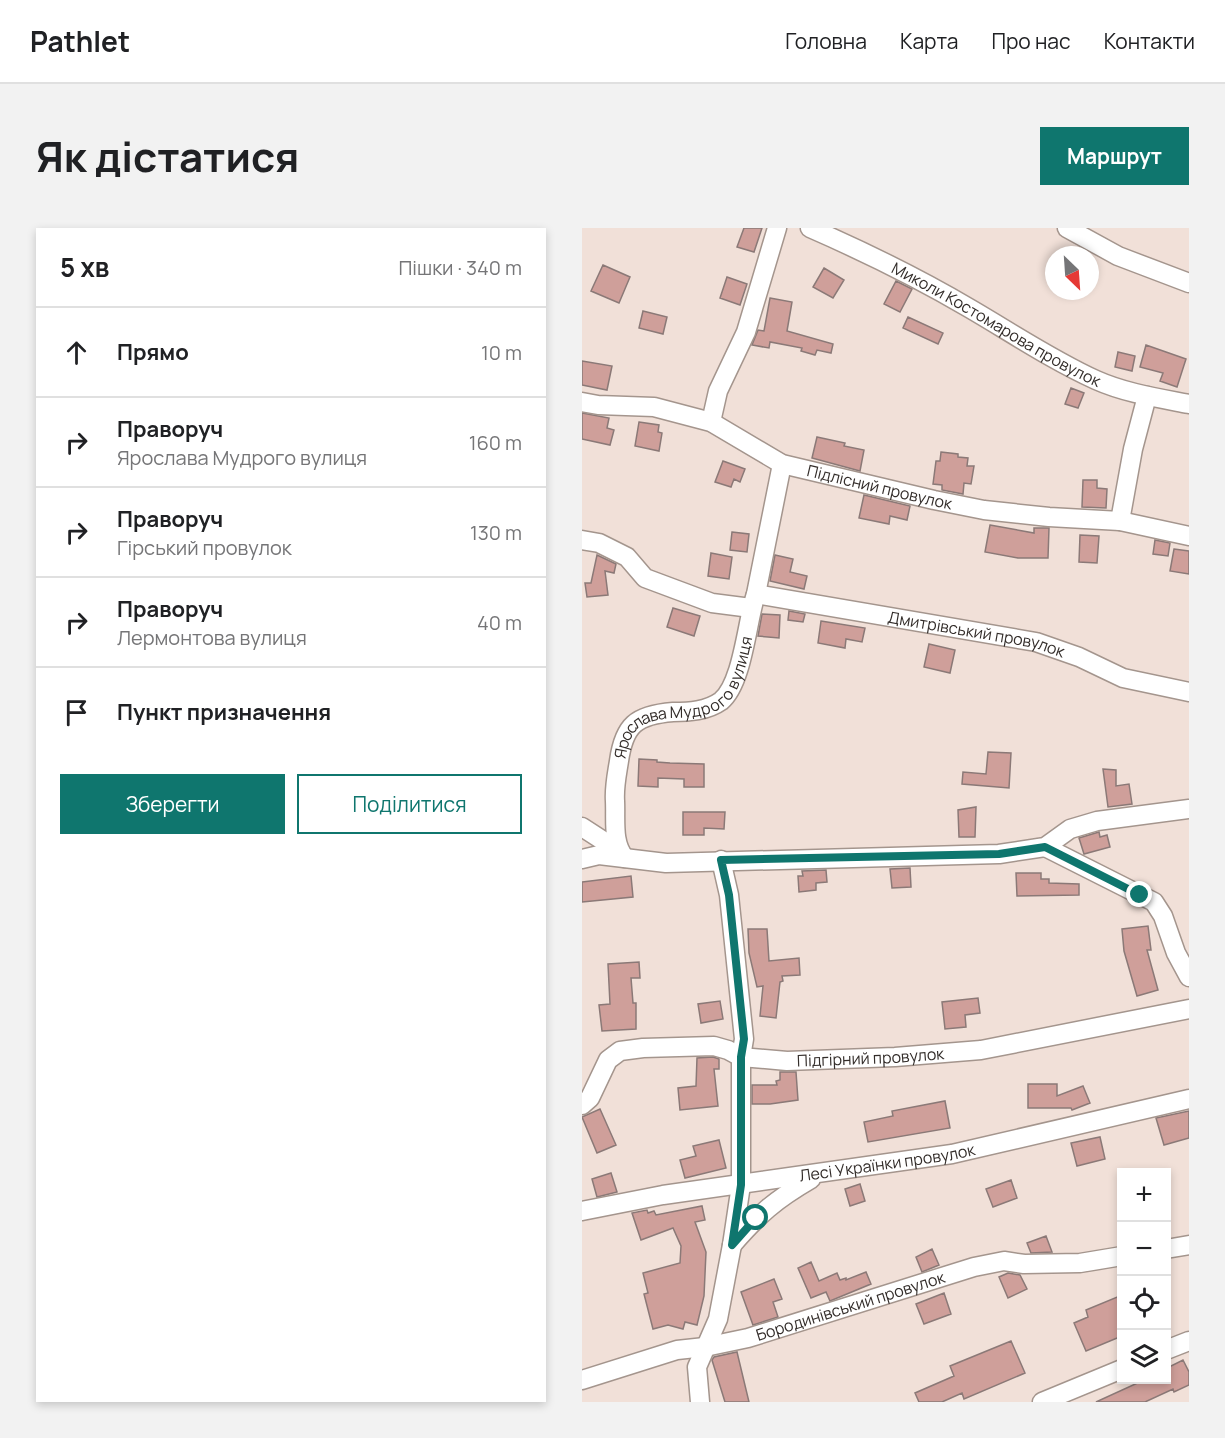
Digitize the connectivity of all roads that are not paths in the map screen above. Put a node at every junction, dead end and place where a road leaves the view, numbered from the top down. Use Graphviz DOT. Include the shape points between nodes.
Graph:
graph roads {
  1 [pos="777,228"];
  2 [pos="810,228"];
  3 [pos="1067,228"];
  4 [pos="1189,283"];
  5 [pos="1146,396"];
  6 [pos="582,402"];
  7 [pos="1189,404"];
  8 [pos="711,422"];
  9 [pos="782,464"];
  10 [pos="1120,521"];
  11 [pos="1189,536"];
  12 [pos="582,540"];
  13 [pos="754,601"];
  14 [pos="1189,692"];
  15 [pos="1189,809"];
  16 [pos="582,827"];
  17 [pos="1045,847"];
  18 [pos="622,855"];
  19 [pos="582,859"];
  20 [pos="721,860"];
  21 [pos="1189,977"];
  22 [pos="1189,1009"];
  23 [pos="741,1057"];
  24 [pos="1189,1099"];
  25 [pos="582,1106"];
  26 [pos="821,1174"];
  27 [pos="741,1185"];
  28 [pos="582,1211"];
  29 [pos="732,1245"];
  30 [pos="1189,1245"];
  31 [pos="1171,1248"];
  32 [pos="1117,1257"];
  33 [pos="1189,1341"];
  34 [pos="705,1347"];
  35 [pos="1171,1348"];
  36 [pos="1117,1371"];
  37 [pos="582,1380"];
  38 [pos="700,1402"];
  39 [pos="1042,1402"];
  1 -- 8 [label="street" via="746,332 718,391"];
  2 -- 5 [label="street, Миколи Костомарова провулок" via="905,272 1087,376"];
  3 -- 4 [label="street" via="1118,256"];
  5 -- 7 [label="street, Миколи Костомарова провулок"];
  5 -- 10 [label="street"];
  6 -- 8 [label="street, Підлісний провулок" via="654,407"];
  8 -- 9 [label="street, Підлісний провулок"];
  9 -- 10 [label="street, Підлісний провулок" via="984,510"];
  9 -- 13 [label="street, Ярослава Мудрого вулиця"];
  10 -- 11 [label="street, Підлісний провулок"];
  12 -- 13 [label="street, Дмитрівський провулок" via="599,543 627,557 645,578 712,603"];
  13 -- 14 [label="street, Дмитрівський провулок" via="1036,642 1123,678"];
  13 -- 18 [label="street, Ярослава Мудрого вулиця" via="734,679 722,700 706,709 656,713 628,729 622,742 615,788 616,839"];
  15 -- 17 [label="street" via="1097,821 1070,829"];
  16 -- 18 [label="street"];
  17 -- 20 [label="street" via="999,854"];
  17 -- 21 [label="street" via="1154,902"];
  18 -- 19 [label="street"];
  18 -- 20 [label="street" via="666,863"];
  20 -- 23 [label="street" via="737,960 744,1039"];
  22 -- 23 [label="street, Підгірний провулок" via="981,1050 787,1061"];
  23 -- 25 [label="street, Підгірний провулок" via="714,1046 620,1051 608,1060 590,1098"];
  23 -- 27 [label="street"];
  24 -- 26 [label="street, Лесі Українки провулок" via="952,1154"];
  26 -- 27 [label="street, Лесі Українки провулок"];
  26 -- 29 [label="street" via="782,1196"];
  27 -- 28 [label="street, Лесі Українки провулок"];
  27 -- 29 [label="street"];
  29 -- 34 [label="street" via="718,1318"];
  30 -- 31 [label="street"];
  32 -- 34 [label="street, Бородинівський провулок" via="1080,1263 1004,1261 974,1267 748,1338"];
  33 -- 35 [label="street"];
  34 -- 37 [label="street, Бородинівський провулок" via="678,1350"];
  34 -- 38 [label="street" via="697,1367"];
  36 -- 39 [label="street"];
}
